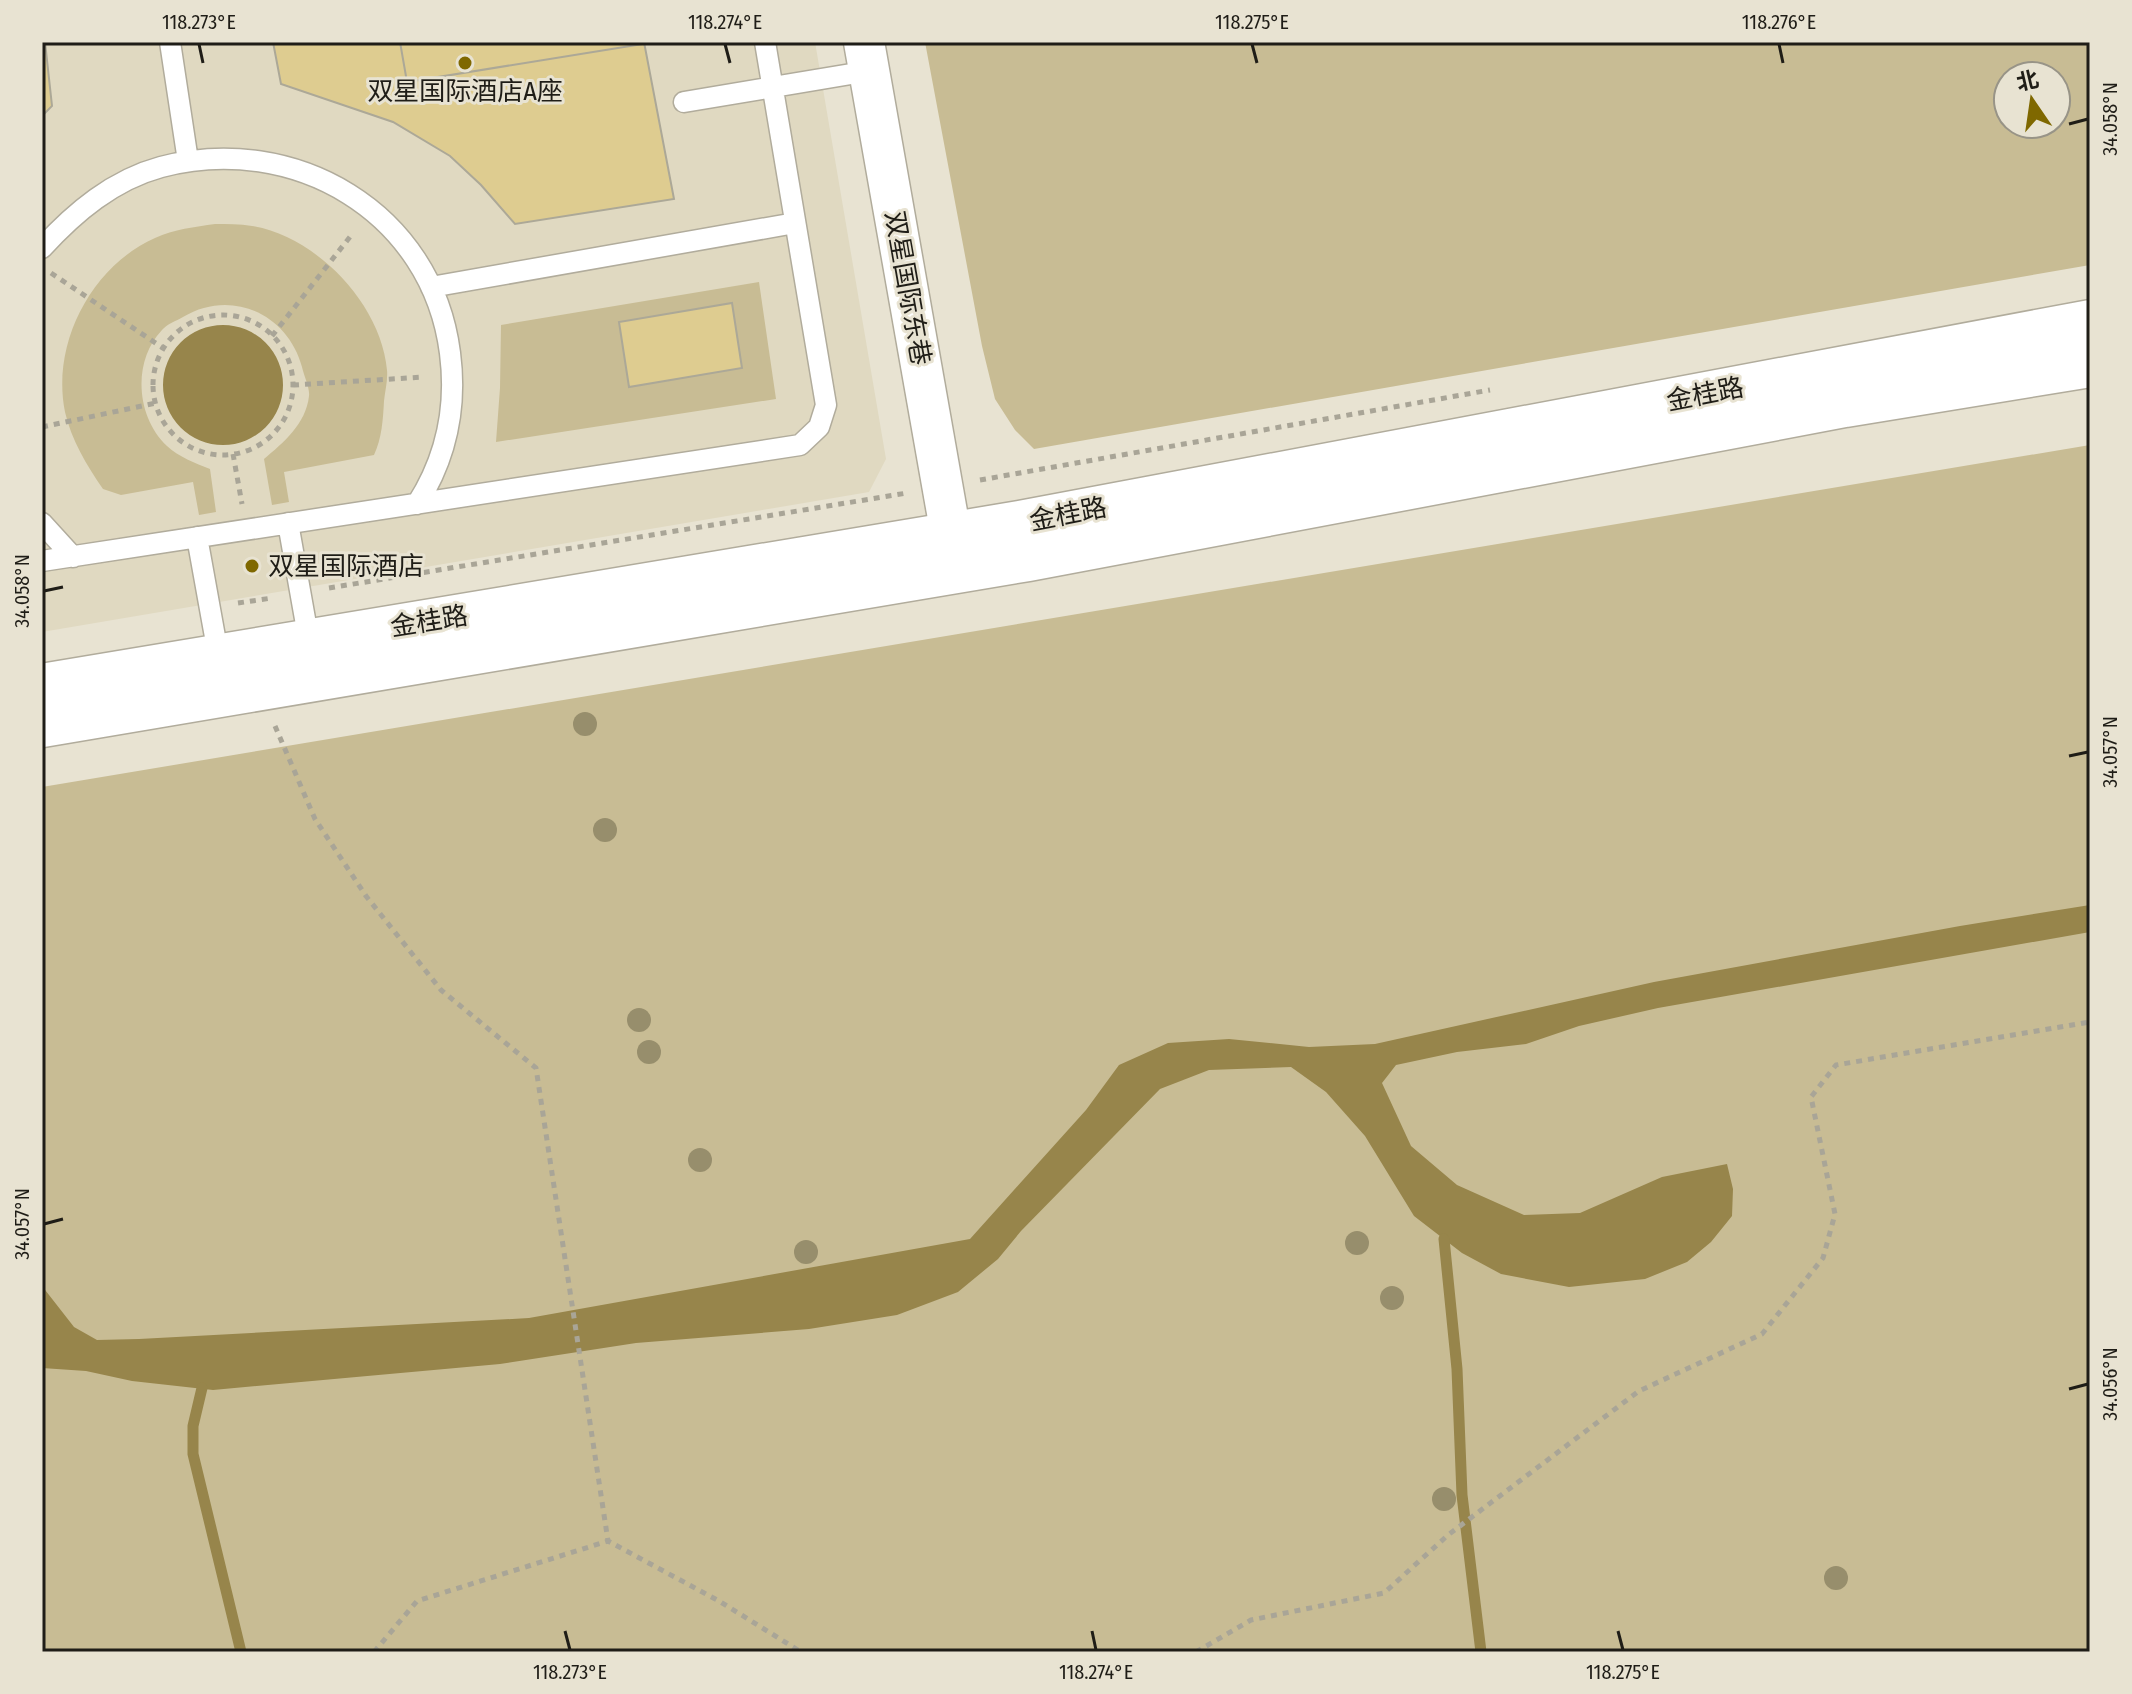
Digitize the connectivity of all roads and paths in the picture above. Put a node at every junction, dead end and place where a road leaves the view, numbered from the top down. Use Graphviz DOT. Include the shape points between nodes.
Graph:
graph roads {
  1 [pos="170,42"];
  2 [pos="765,42"];
  3 [pos="867,56"];
  4 [pos="773,87"];
  5 [pos="684,102"];
  6 [pos="188,161"];
  7 [pos="371,209"];
  8 [pos="795,223"];
  9 [pos="42,248"];
  10 [pos="42,267"];
  11 [pos="431,287"];
  12 [pos="2090,322"];
  13 [pos="272,336"];
  14 [pos="163,348"];
  15 [pos="2090,365"];
  16 [pos="453,376"];
  17 [pos="293,385"];
  18 [pos="1493,389"];
  19 [pos="156,403"];
  20 [pos="42,427"];
  21 [pos="233,454"];
  22 [pos="943,487"];
  23 [pos="417,504"];
  24 [pos="42,523"];
  25 [pos="288,523"];
  26 [pos="246,530"];
  27 [pos="951,535"];
  28 [pos="197,537"];
  29 [pos="73,557"];
  30 [pos="42,561"];
  31 [pos="301,592"];
  32 [pos="210,608"];
  33 [pos="312,660"];
  34 [pos="234,680"];
  35 [pos="42,686"];
  36 [pos="42,725"];
  37 [pos="2090,1022"];
  38 [pos="608,1541"];
  39 [pos="374,1652"];
  40 [pos="801,1652"];
  41 [pos="1196,1652"];
  1 -- 6 [label="lane"];
  2 -- 4 [label="lane"];
  3 -- 4 [label="lane"];
  3 -- 22 [label="street, 双星国际东巷"];
  4 -- 5 [label="lane"];
  4 -- 8 [label="lane"];
  6 -- 7 [label="lane" via="234,159 310,172"];
  6 -- 9 [label="lane" via="158,167 92,200"];
  7 -- 11 [label="lane" via="399,238"];
  7 -- 13 [label="path"];
  8 -- 11 [label="lane"];
  8 -- 23 [label="lane" via="826,405 819,427 800,445"];
  10 -- 14 [label="path"];
  11 -- 16 [label="lane"];
  12 -- 27 [label="street, 金桂路"];
  13 -- 14 [label="path" via="245,318 220,314 196,320"];
  13 -- 17 [label="path" via="288,355"];
  14 -- 19 [label="path" via="154,370"];
  15 -- 33 [label="street, 金桂路" via="1845,405 1028,559"];
  16 -- 17 [label="path"];
  16 -- 23 [label="lane" via="443,451"];
  17 -- 21 [label="path" via="281,426 264,443"];
  18 -- 22 [label="path"];
  19 -- 20 [label="path"];
  19 -- 21 [label="path" via="177,438 198,450"];
  21 -- 26 [label="path"];
  22 -- 27 [label="street, 双星国际东巷"];
  22 -- 31 [label="path"];
  23 -- 25 [label="lane"];
  24 -- 29 [label="lane"];
  25 -- 26 [label="lane"];
  25 -- 31 [label="lane"];
  26 -- 28 [label="lane"];
  27 -- 33 [label="street, 金桂路"];
  28 -- 29 [label="lane"];
  28 -- 32 [label="lane"];
  29 -- 30 [label="lane"];
  31 -- 32 [label="path"];
  31 -- 33 [label="lane"];
  32 -- 34 [label="lane"];
  33 -- 34 [label="street, 金桂路"];
  34 -- 35 [label="street, 金桂路"];
  34 -- 36 [label="street, 金桂路"];
  34 -- 38 [label="path" via="366,896 441,990 536,1068"];
  37 -- 41 [label="path" via="1836,1065 1811,1097 1835,1214 1823,1258 1762,1334 1639,1391 1448,1535 1384,1593 1251,1620"];
  38 -- 39 [label="path" via="417,1601"];
  38 -- 40 [label="path"];
}
